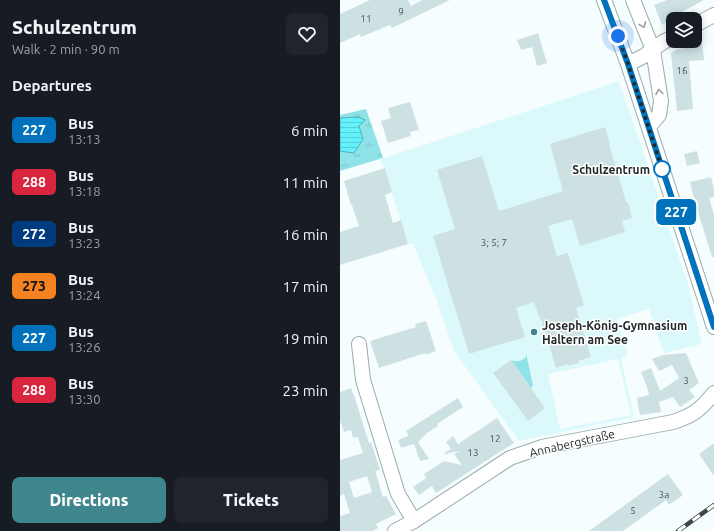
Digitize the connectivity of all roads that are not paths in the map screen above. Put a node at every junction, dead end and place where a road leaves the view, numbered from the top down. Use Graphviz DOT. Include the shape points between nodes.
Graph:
graph roads {
  1 [pos="604,0"];
  2 [pos="633,0"];
  3 [pos="714,15"];
  4 [pos="702,21"];
  5 [pos="666,40"];
  6 [pos="653,50"];
  7 [pos="628,64"];
  8 [pos="649,127"];
  9 [pos="714,327"];
  10 [pos="359,344"];
  11 [pos="714,393"];
  12 [pos="414,521"];
  13 [pos="395,531"];
  1 -- 7 [label="street"];
  2 -- 6 [label="street, one-way"];
  3 -- 4 [label="street"];
  5 -- 6 [label="street"];
  6 -- 7 [label="street"];
  8 -- 6 [label="street, one-way" via="659,115 661,101"];
  7 -- 8 [label="street"];
  8 -- 9 [label="street"];
  10 -- 12 [label="street" via="363,380 398,494"];
  11 -- 12 [label="street, Annabergstraße" via="698,410 673,422 542,447 510,458"];
  12 -- 13 [label="street, Annabergstraße"];
}
